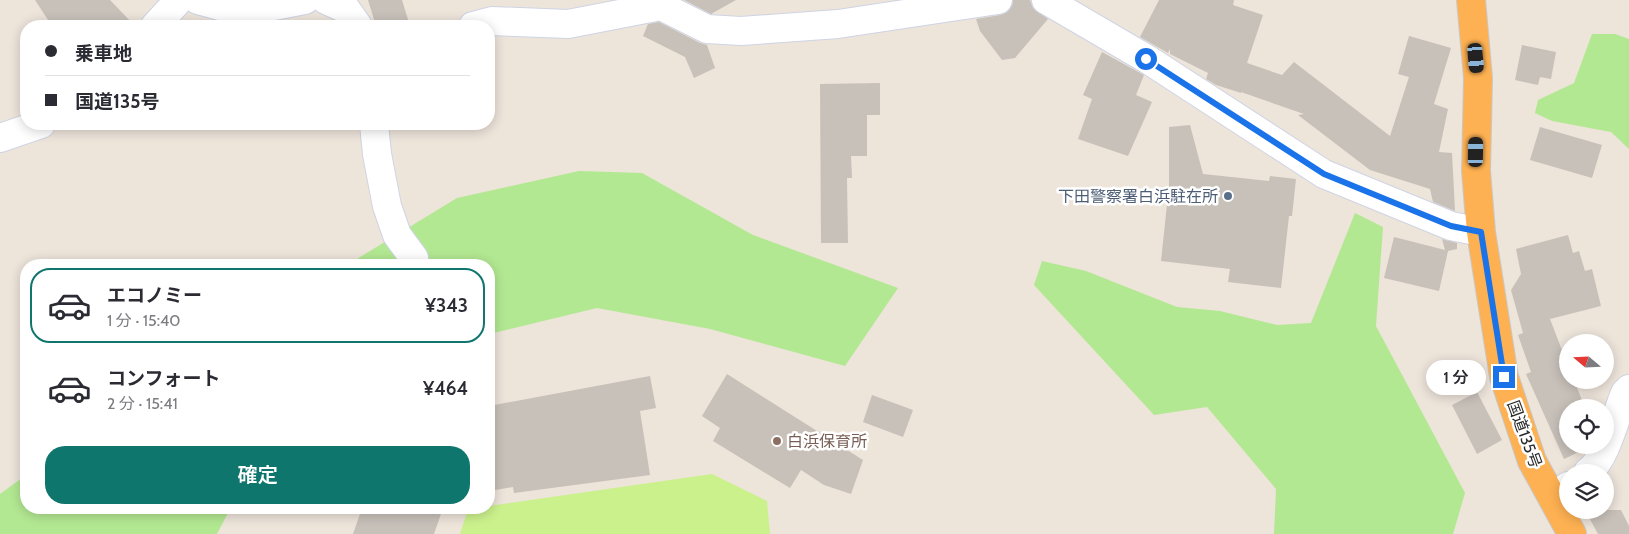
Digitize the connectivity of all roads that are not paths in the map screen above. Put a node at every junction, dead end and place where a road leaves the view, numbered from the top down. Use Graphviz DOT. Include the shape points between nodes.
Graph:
graph roads {
  1 [pos="179,0"];
  2 [pos="198,0"];
  3 [pos="305,0"];
  4 [pos="326,0"];
  5 [pos="998,0"];
  6 [pos="1046,0"];
  7 [pos="1471,0"];
  8 [pos="659,3"];
  9 [pos="161,20"];
  10 [pos="354,20"];
  11 [pos="495,21"];
  12 [pos="23,130"];
  13 [pos="374,130"];
  14 [pos="0,138"];
  15 [pos="1481,232"];
  16 [pos="414,259"];
  17 [pos="1629,389"];
  18 [pos="1596,464"];
  19 [pos="1559,490"];
  20 [pos="1568,519"];
  21 [pos="1572,534"];
  1 -- 9 [label="street"];
  2 -- 3 [label="street" via="242,12"];
  4 -- 10 [label="street" via="346,9"];
  5 -- 8 [label="street" via="838,24 741,32 706,29"];
  6 -- 15 [label="street" via="1146,59 1324,174 1451,226"];
  7 -- 15 [label="highway, 国道135号" via="1478,78 1476,171"];
  8 -- 11 [label="street" via="568,24"];
  12 -- 14 [label="street"];
  13 -- 16 [label="street" via="387,206 397,235"];
  15 -- 19 [label="highway, 国道135号" via="1504,377 1532,461"];
  17 -- 18 [label="street" via="1606,447"];
  20 -- 21 [label="highway, 国道135号"];
}
